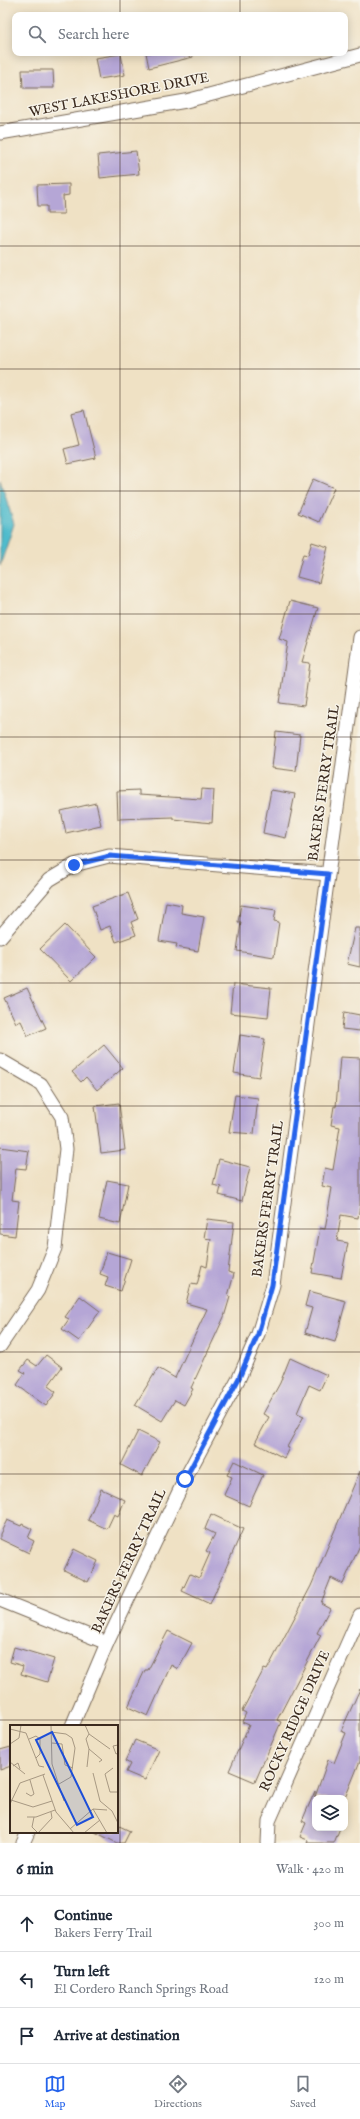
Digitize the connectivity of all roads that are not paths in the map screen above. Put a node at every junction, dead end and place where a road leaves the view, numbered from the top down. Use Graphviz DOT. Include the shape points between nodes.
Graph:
graph roads {
  1 [pos="360,55"];
  2 [pos="0,133"];
  3 [pos="360,637"];
  4 [pos="328,874"];
  5 [pos="0,937"];
  6 [pos="0,1060"];
  7 [pos="0,1346"];
  8 [pos="0,1600"];
  9 [pos="360,1615"];
  10 [pos="107,1644"];
  11 [pos="72,1725"];
  12 [pos="28,1833"];
  13 [pos="23,1843"];
  14 [pos="268,1843"];
  1 -- 2 [label="street, WEST LAKESHORE DRIVE" via="186,101"];
  3 -- 4 [label="street, BAKERS FERRY TRAIL"];
  4 -- 5 [label="street" via="110,856 74,865 49,880"];
  4 -- 10 [label="street, BAKERS FERRY TRAIL" via="272,1285 258,1334 239,1378 185,1479"];
  6 -- 7 [label="street" via="41,1084 62,1117 66,1149 54,1248 38,1290"];
  8 -- 10 [label="street"];
  9 -- 14 [label="street, ROCKY RIDGE DRIVE" via="269,1822"];
  10 -- 11 [label="street, BAKERS FERRY TRAIL"];
  12 -- 13 [label="street"];
}
